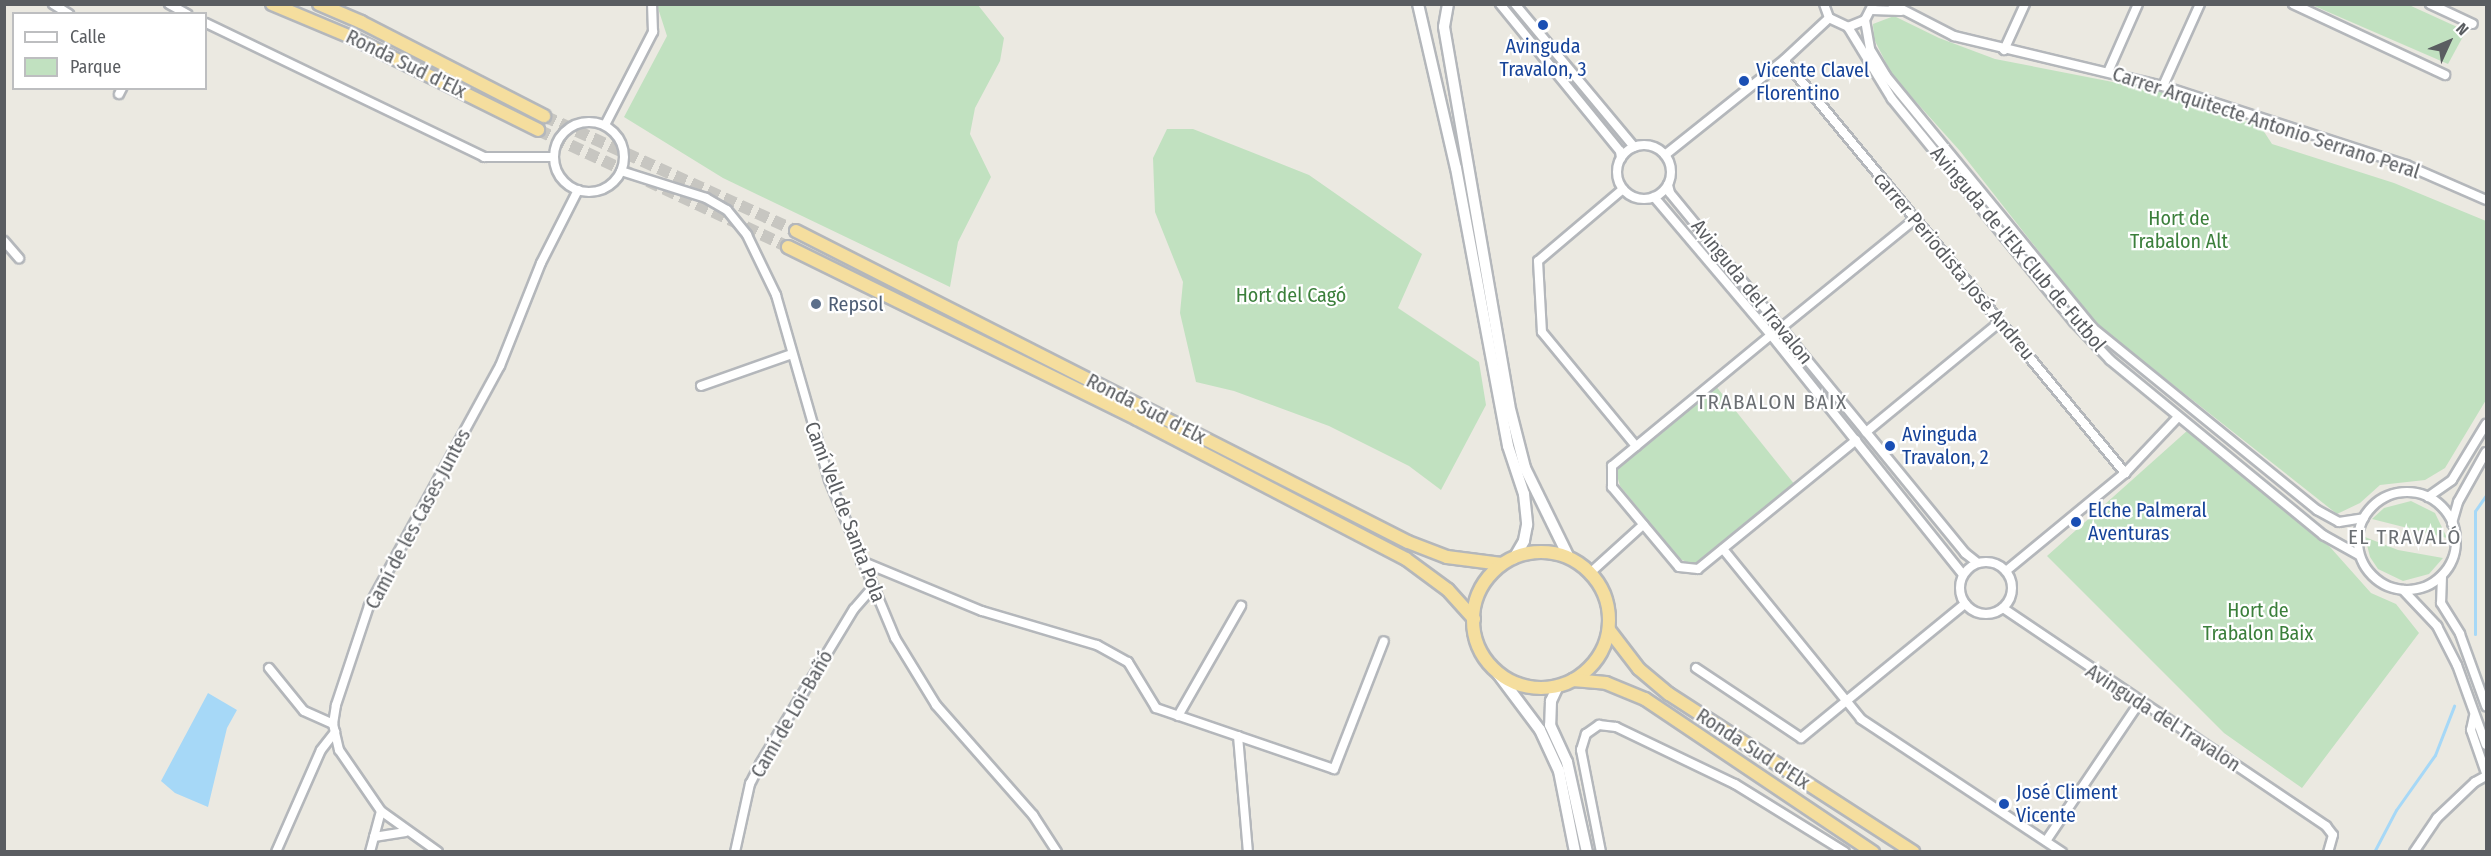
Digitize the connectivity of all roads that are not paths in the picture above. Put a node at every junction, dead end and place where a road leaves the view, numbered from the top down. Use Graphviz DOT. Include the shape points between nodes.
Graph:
graph roads {
  1 [pos="53,4"];
  2 [pos="168,4"];
  3 [pos="272,4"];
  4 [pos="319,4"];
  5 [pos="652,4"];
  6 [pos="1418,4"];
  7 [pos="1448,4"];
  8 [pos="1500,4"];
  9 [pos="1515,4"];
  10 [pos="1824,4"];
  11 [pos="1892,4"];
  12 [pos="2025,4"];
  13 [pos="2138,4"];
  14 [pos="2200,4"];
  15 [pos="2293,4"];
  16 [pos="2434,5"];
  17 [pos="1873,7"];
  18 [pos="1907,8"];
  19 [pos="66,12"];
  20 [pos="183,12"];
  21 [pos="1830,18"];
  22 [pos="1865,20"];
  23 [pos="207,23"];
  24 [pos="2473,24"];
  25 [pos="1848,27"];
  26 [pos="2004,50"];
  27 [pos="1784,60"];
  28 [pos="2108,72"];
  29 [pos="2445,75"];
  30 [pos="2163,86"];
  31 [pos="544,116"];
  32 [pos="605,125"];
  33 [pos="538,130"];
  34 [pos="1634,147"];
  35 [pos="1665,155"];
  36 [pos="554,157"];
  37 [pos="1621,158"];
  38 [pos="621,171"];
  39 [pos="1668,185"];
  40 [pos="1623,189"];
  41 [pos="578,190"];
  42 [pos="1654,197"];
  43 [pos="2487,200"];
  44 [pos="1915,219"];
  45 [pos="796,231"];
  46 [pos="4,242"];
  47 [pos="788,247"];
  48 [pos="19,258"];
  49 [pos="2000,321"];
  50 [pos="1780,328"];
  51 [pos="1772,335"];
  52 [pos="792,354"];
  53 [pos="701,386"];
  54 [pos="2178,417"];
  55 [pos="2487,424"];
  56 [pos="1866,432"];
  57 [pos="1856,440"];
  58 [pos="1636,446"];
  59 [pos="2487,452"];
  60 [pos="2125,473"];
  61 [pos="2428,497"];
  62 [pos="2364,518"];
  63 [pos="2452,523"];
  64 [pos="1643,525"];
  65 [pos="1723,549"];
  66 [pos="2360,555"];
  67 [pos="1514,558"];
  68 [pos="1569,558"];
  69 [pos="861,561"];
  70 [pos="1978,563"];
  71 [pos="1502,564"];
  72 [pos="2006,571"];
  73 [pos="1590,573"];
  74 [pos="1963,575"];
  75 [pos="2442,576"];
  76 [pos="872,588"];
  77 [pos="2403,590"];
  78 [pos="1965,604"];
  79 [pos="1241,606"];
  80 [pos="2002,608"];
  81 [pos="1474,619"];
  82 [pos="1609,630"];
  83 [pos="1384,641"];
  84 [pos="269,668"];
  85 [pos="1696,668"];
  86 [pos="1498,674"];
  87 [pos="1574,680"];
  88 [pos="1558,686"];
  89 [pos="1847,701"];
  90 [pos="2139,703"];
  91 [pos="2487,706"];
  92 [pos="2475,714"];
  93 [pos="1178,716"];
  94 [pos="334,728"];
  95 [pos="1238,736"];
  96 [pos="2487,745"];
  97 [pos="2487,774"];
  98 [pos="381,811"];
  99 [pos="407,832"];
  100 [pos="374,837"];
  101 [pos="2046,841"];
  102 [pos="276,852"];
  103 [pos="370,852"];
  104 [pos="438,852"];
  105 [pos="735,852"];
  106 [pos="1057,852"];
  107 [pos="1248,852"];
  108 [pos="1575,852"];
  109 [pos="1587,852"];
  110 [pos="1601,852"];
  111 [pos="1845,852"];
  112 [pos="1873,852"];
  113 [pos="1913,852"];
  114 [pos="2062,852"];
  115 [pos="2328,852"];
  116 [pos="2414,852"];
  1 -- 19 [label="street"];
  2 -- 20 [label="street"];
  3 -- 33 [label="highway, Ronda Sud d'Elx" via="351,36"];
  4 -- 31 [label="highway, Ronda Sud d'Elx"];
  5 -- 32 [label="street" via="653,32"];
  6 -- 67 [label="main road" via="1456,168 1508,446 1524,494 1524,541"];
  7 -- 68 [label="main road" via="1444,27 1509,405 1526,468"];
  8 -- 37 [label="street" via="1620,151"];
  9 -- 34 [label="street"];
  10 -- 21 [label="street"];
  11 -- 18 [label="street, Carrer Arquitecte Antonio Serrano Peral"];
  12 -- 26 [label="street"];
  13 -- 28 [label="street"];
  14 -- 30 [label="street"];
  15 -- 29 [label="street"];
  16 -- 24 [label="street"];
  17 -- 18 [label="street, Carrer Arquitecte Antonio Serrano Peral"];
  17 -- 22 [label="street"];
  18 -- 26 [label="street, Carrer Arquitecte Antonio Serrano Peral" via="1954,36"];
  21 -- 25 [label="street"];
  21 -- 27 [label="street"];
  22 -- 25 [label="street"];
  22 -- 62 [label="street, Avinguda de l'Elx Club de Futbol" via="1870,49 1886,76 2093,328 2317,510 2339,522"];
  23 -- 36 [label="street" via="484,157"];
  25 -- 54 [label="street, Avinguda de l'Elx Club de Futbol" via="1892,99 2074,322 2110,360"];
  26 -- 28 [label="street, Carrer Arquitecte Antonio Serrano Peral"];
  27 -- 35 [label="street"];
  27 -- 44 [label="street, carrer Periodista José Andreu"];
  28 -- 30 [label="street, Carrer Arquitecte Antonio Serrano Peral"];
  30 -- 43 [label="street, Carrer Arquitecte Antonio Serrano Peral" via="2406,165"];
  32 -- 36 [label="street" via="588,122 570,126 556,145"];
  32 -- 38 [label="street" via="614,131 624,150"];
  34 -- 35 [label="street" via="1653,147"];
  34 -- 37 [label="street"];
  35 -- 39 [label="street" via="1671,172"];
  36 -- 41 [label="street" via="561,177"];
  37 -- 40 [label="street" via="1617,171"];
  38 -- 41 [label="street" via="608,186"];
  38 -- 52 [label="street, Camí Vell de Santa Pola" via="706,198 727,210 747,235 776,295"];
  39 -- 42 [label="street"];
  39 -- 50 [label="street, Avinguda del Travalon" via="1670,193"];
  40 -- 42 [label="street" via="1636,198"];
  40 -- 58 [label="street" via="1538,261 1542,332"];
  41 -- 94 [label="street, Camí de les Cases Juntes" via="541,263 500,366 369,606"];
  42 -- 51 [label="street, Avinguda del Travalon"];
  44 -- 49 [label="street, carrer Periodista José Andreu"];
  44 -- 50 [label="street"];
  45 -- 71 [label="highway, Ronda Sud d'Elx" via="1408,542 1447,557"];
  46 -- 48 [label="street"];
  47 -- 81 [label="highway, Ronda Sud d'Elx" via="1137,419 1406,559 1448,590"];
  49 -- 56 [label="street"];
  49 -- 60 [label="street, carrer Periodista José Andreu"];
  50 -- 56 [label="street, Avinguda del Travalon"];
  51 -- 57 [label="street, Avinguda del Travalon"];
  51 -- 58 [label="street"];
  52 -- 53 [label="street"];
  52 -- 69 [label="street, Camí Vell de Santa Pola" via="829,480"];
  54 -- 60 [label="street"];
  54 -- 66 [label="street, Avinguda de l'Elx Club de Futbol" via="2323,535"];
  55 -- 61 [label="street" via="2452,480"];
  56 -- 70 [label="street, Avinguda del Travalon" via="1965,553"];
  57 -- 65 [label="street"];
  57 -- 74 [label="street, Avinguda del Travalon"];
  58 -- 64 [label="street" via="1612,466 1612,487"];
  59 -- 63 [label="street" via="2458,502"];
  60 -- 72 [label="street"];
  61 -- 62 [label="street" via="2399,493 2382,498"];
  61 -- 63 [label="street"];
  62 -- 66 [label="street" via="2357,539"];
  63 -- 75 [label="street" via="2456,547"];
  64 -- 65 [label="street" via="1679,567 1698,569"];
  64 -- 73 [label="street"];
  65 -- 89 [label="street"];
  66 -- 77 [label="street" via="2366,569 2382,584"];
  67 -- 68 [label="highway" via="1532,552"];
  67 -- 71 [label="highway"];
  68 -- 73 [label="highway"];
  69 -- 76 [label="street, Camí Vell de Santa Pola"];
  69 -- 93 [label="street" via="981,611 1097,645 1128,662 1156,708"];
  70 -- 72 [label="street" via="1995,563"];
  70 -- 74 [label="street"];
  71 -- 81 [label="highway" via="1487,579 1477,598"];
  72 -- 80 [label="street" via="2012,587"];
  73 -- 82 [label="highway" via="1602,590"];
  74 -- 78 [label="street" via="1960,588"];
  75 -- 77 [label="street" via="2425,587"];
  75 -- 91 [label="street" via="2441,603 2460,634"];
  76 -- 105 [label="street, Camí de Loi-Bañó" via="854,609 760,764 750,784"];
  76 -- 106 [label="street, Camí Vell de Santa Pola" via="895,638 936,705 1034,815"];
  77 -- 92 [label="street" via="2437,626"];
  78 -- 80 [label="street" via="1984,614"];
  78 -- 89 [label="street"];
  79 -- 93 [label="street"];
  80 -- 90 [label="street, Avinguda del Travalon"];
  81 -- 86 [label="highway" via="1480,646"];
  82 -- 87 [label="highway" via="1596,658"];
  82 -- 113 [label="highway, Ronda Sud d'Elx" via="1639,669 1669,694"];
  83 -- 95 [label="street" via="1334,769"];
  84 -- 94 [label="street" via="304,711"];
  85 -- 89 [label="street" via="1801,738"];
  86 -- 88 [label="highway" via="1526,686"];
  86 -- 108 [label="main road" via="1540,730 1559,771"];
  87 -- 88 [label="highway"];
  87 -- 112 [label="highway, Ronda Sud d'Elx" via="1606,683 1645,699"];
  88 -- 109 [label="main road" via="1551,701 1550,725 1567,762"];
  89 -- 101 [label="street" via="1861,719"];
  90 -- 101 [label="street"];
  90 -- 115 [label="street, Avinguda del Travalon" via="2326,826 2333,835"];
  92 -- 96 [label="street"];
  92 -- 97 [label="street" via="2471,730"];
  93 -- 95 [label="street"];
  94 -- 98 [label="street" via="344,759"];
  94 -- 102 [label="street, Camí de les Cases Juntes"];
  95 -- 107 [label="street"];
  97 -- 116 [label="street" via="2437,818"];
  98 -- 99 [label="street"];
  98 -- 100 [label="street"];
  99 -- 100 [label="street"];
  99 -- 104 [label="street"];
  100 -- 103 [label="street"];
  101 -- 114 [label="street"];
  110 -- 111 [label="street" via="1581,750 1586,734 1599,725 1616,727 1735,784"];
}
